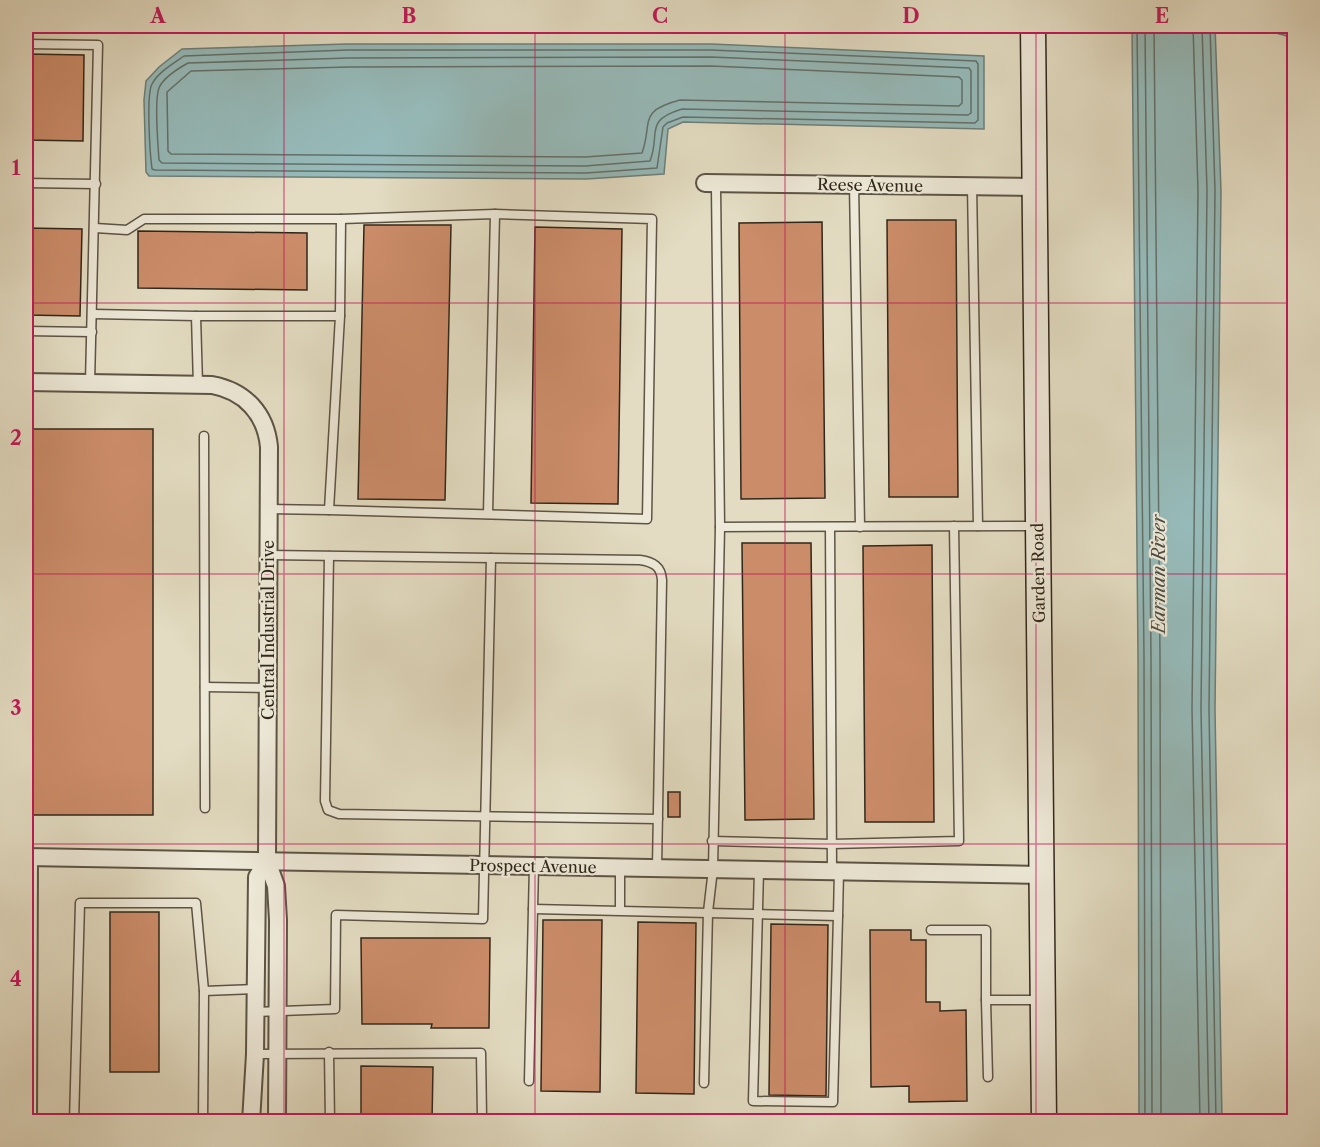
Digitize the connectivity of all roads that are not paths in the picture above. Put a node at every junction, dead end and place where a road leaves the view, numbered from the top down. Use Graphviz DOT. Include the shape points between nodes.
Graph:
graph roads {
  1 [pos="1033,26"];
  2 [pos="26,44"];
  3 [pos="26,183"];
  4 [pos="713,183"];
  5 [pos="96,184"];
  6 [pos="854,184"];
  7 [pos="972,186"];
  8 [pos="1035,187"];
  9 [pos="495,214"];
  10 [pos="341,219"];
  11 [pos="95,228"];
  12 [pos="93,314"];
  13 [pos="196,316"];
  14 [pos="340,316"];
  15 [pos="26,331"];
  16 [pos="92,332"];
  17 [pos="26,382"];
  18 [pos="90,383"];
  19 [pos="198,385"];
  20 [pos="204,436"];
  21 [pos="268,509"];
  22 [pos="329,510"];
  23 [pos="488,514"];
  24 [pos="954,526"];
  25 [pos="978,526"];
  26 [pos="1038,526"];
  27 [pos="720,527"];
  28 [pos="830,527"];
  29 [pos="860,527"];
  30 [pos="268,555"];
  31 [pos="329,556"];
  32 [pos="491,558"];
  33 [pos="205,687"];
  34 [pos="268,687"];
  35 [pos="205,808"];
  36 [pos="486,815"];
  37 [pos="658,819"];
  38 [pos="712,842"];
  39 [pos="832,844"];
  40 [pos="27,858"];
  41 [pos="267,861"];
  42 [pos="483,865"];
  43 [pos="534,866"];
  44 [pos="620,868"];
  45 [pos="657,868"];
  46 [pos="712,869"];
  47 [pos="759,870"];
  48 [pos="836,871"];
  49 [pos="1041,875"];
  50 [pos="533,909"];
  51 [pos="620,910"];
  52 [pos="708,912"];
  53 [pos="757,914"];
  54 [pos="838,916"];
  55 [pos="931,930"];
  56 [pos="256,989"];
  57 [pos="204,991"];
  58 [pos="986,1000"];
  59 [pos="1043,1000"];
  60 [pos="27,1011"];
  61 [pos="277,1011"];
  62 [pos="255,1012"];
  63 [pos="329,1052"];
  64 [pos="255,1054"];
  65 [pos="277,1054"];
  66 [pos="987,1077"];
  67 [pos="529,1081"];
  68 [pos="704,1083"];
  69 [pos="483,1118"];
  70 [pos="28,1122"];
  71 [pos="74,1122"];
  72 [pos="203,1122"];
  73 [pos="251,1122"];
  74 [pos="277,1122"];
  75 [pos="330,1122"];
  76 [pos="1044,1122"];
  1 -- 8 [label="street, Garden Road"];
  2 -- 5 [label="lane" via="98,45"];
  3 -- 5 [label="lane"];
  4 -- 6 [label="street, Reese Avenue"];
  4 -- 27 [label="lane"];
  5 -- 11 [label="lane"];
  6 -- 7 [label="street, Reese Avenue"];
  6 -- 29 [label="lane"];
  7 -- 8 [label="street, Reese Avenue"];
  7 -- 25 [label="lane"];
  8 -- 26 [label="street, Garden Road"];
  9 -- 10 [label="lane"];
  9 -- 23 [label="lane"];
  9 -- 23 [label="lane" via="652,219 647,519"];
  10 -- 11 [label="lane" via="144,219 127,230"];
  10 -- 14 [label="lane"];
  11 -- 12 [label="lane"];
  12 -- 13 [label="lane"];
  12 -- 16 [label="lane"];
  13 -- 14 [label="lane"];
  13 -- 19 [label="lane"];
  14 -- 22 [label="lane"];
  15 -- 16 [label="lane"];
  16 -- 18 [label="lane"];
  17 -- 18 [label="street"];
  18 -- 19 [label="street"];
  19 -- 21 [label="street, Central Industrial Drive" via="223,387 243,397 260,416 268,436"];
  20 -- 33 [label="lane"];
  21 -- 22 [label="lane"];
  21 -- 30 [label="street, Central Industrial Drive"];
  22 -- 23 [label="lane"];
  24 -- 25 [label="lane"];
  24 -- 29 [label="lane"];
  24 -- 39 [label="lane" via="958,841"];
  25 -- 26 [label="lane"];
  26 -- 49 [label="street, Garden Road"];
  27 -- 28 [label="lane"];
  27 -- 38 [label="lane"];
  28 -- 29 [label="lane"];
  28 -- 39 [label="lane"];
  30 -- 31 [label="lane"];
  30 -- 34 [label="street, Central Industrial Drive"];
  31 -- 32 [label="lane"];
  31 -- 36 [label="lane" via="325,806 339,814"];
  32 -- 36 [label="lane"];
  32 -- 37 [label="lane" via="640,560 658,568 662,580"];
  33 -- 34 [label="lane"];
  33 -- 35 [label="lane"];
  34 -- 41 [label="street, Central Industrial Drive"];
  36 -- 37 [label="lane"];
  36 -- 42 [label="lane"];
  37 -- 45 [label="lane"];
  38 -- 39 [label="lane"];
  38 -- 46 [label="lane"];
  39 -- 48 [label="lane"];
  40 -- 41 [label="street, Prospect Avenue"];
  40 -- 60 [label="street"];
  41 -- 42 [label="street, Prospect Avenue"];
  41 -- 56 [label="street, Central Industrial Drive" via="256,877"];
  41 -- 61 [label="street, Central Industrial Drive" via="276,886"];
  42 -- 43 [label="street, Prospect Avenue"];
  42 -- 61 [label="lane" via="483,919 336,915 335,1009"];
  43 -- 44 [label="street, Prospect Avenue"];
  43 -- 50 [label="lane"];
  44 -- 45 [label="street, Prospect Avenue"];
  44 -- 51 [label="lane"];
  45 -- 46 [label="street, Prospect Avenue"];
  46 -- 47 [label="street, Prospect Avenue"];
  46 -- 52 [label="lane"];
  47 -- 48 [label="street, Prospect Avenue"];
  47 -- 53 [label="lane"];
  48 -- 49 [label="street, Prospect Avenue"];
  48 -- 54 [label="lane"];
  49 -- 59 [label="street, Garden Road"];
  50 -- 51 [label="lane"];
  50 -- 67 [label="lane"];
  51 -- 52 [label="lane"];
  52 -- 53 [label="lane"];
  52 -- 68 [label="lane"];
  53 -- 54 [label="lane"];
  53 -- 54 [label="lane" via="753,1101 833,1102"];
  55 -- 58 [label="lane" via="986,930"];
  56 -- 57 [label="lane"];
  56 -- 62 [label="street, Central Industrial Drive"];
  57 -- 71 [label="lane" via="196,903 80,903"];
  57 -- 72 [label="lane"];
  58 -- 59 [label="lane"];
  58 -- 66 [label="lane"];
  59 -- 76 [label="street, Garden Road"];
  60 -- 70 [label="street"];
  61 -- 62 [label="lane"];
  61 -- 65 [label="street, Central Industrial Drive"];
  62 -- 64 [label="street, Central Industrial Drive"];
  63 -- 65 [label="lane"];
  63 -- 69 [label="lane" via="481,1053"];
  63 -- 75 [label="lane"];
  64 -- 65 [label="lane"];
  64 -- 73 [label="street, Central Industrial Drive"];
  65 -- 74 [label="street, Central Industrial Drive"];
}
